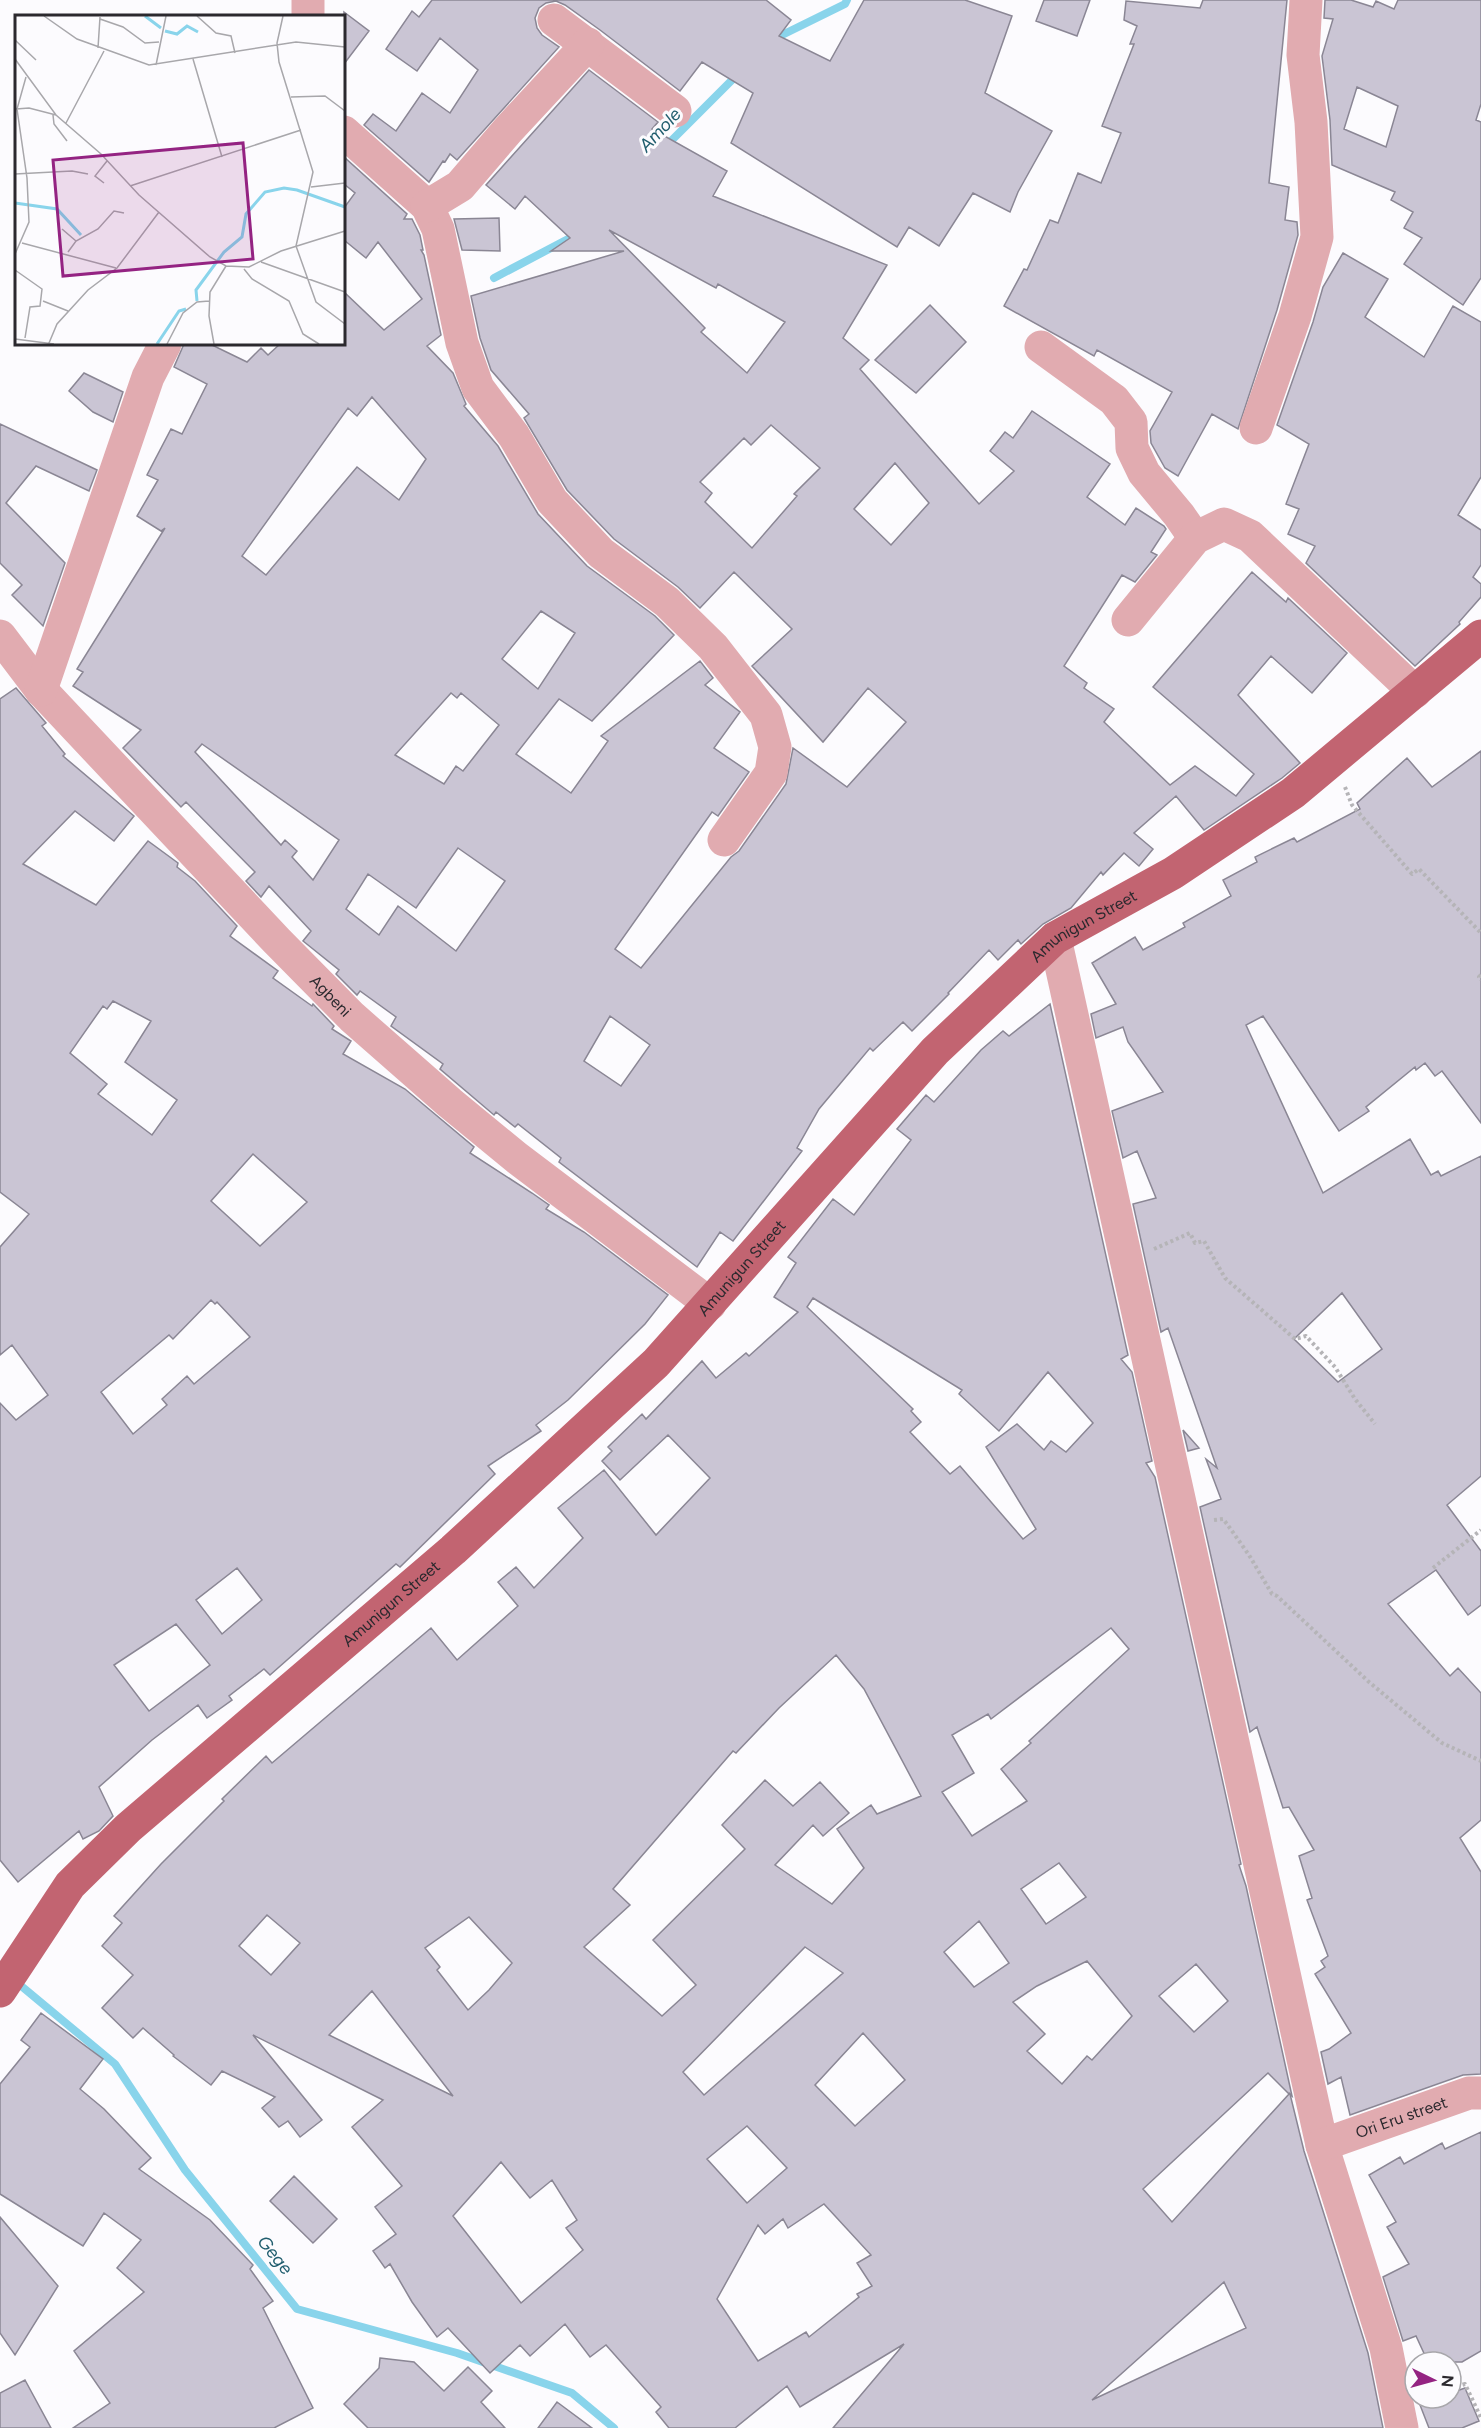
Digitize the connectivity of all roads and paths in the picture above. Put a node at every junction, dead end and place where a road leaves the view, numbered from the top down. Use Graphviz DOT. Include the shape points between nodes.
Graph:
graph roads {
  1 [pos="1306,0"];
  2 [pos="554,20"];
  3 [pos="588,44"];
  4 [pos="675,111"];
  5 [pos="345,133"];
  6 [pos="428,206"];
  7 [pos="164,345"];
  8 [pos="1041,347"];
  9 [pos="1256,428"];
  10 [pos="1195,538"];
  11 [pos="1128,620"];
  12 [pos="0,636"];
  13 [pos="1481,636"];
  14 [pos="41,690"];
  15 [pos="1415,692"];
  16 [pos="1334,759"];
  17 [pos="723,840"];
  18 [pos="1481,933"];
  19 [pos="1055,938"];
  20 [pos="1481,975"];
  21 [pos="1481,980"];
  22 [pos="1125,1261"];
  23 [pos="710,1305"];
  24 [pos="1375,1424"];
  25 [pos="1184,1524"];
  26 [pos="1481,1530"];
  27 [pos="1433,1568"];
  28 [pos="1481,1761"];
  29 [pos="0,1991"];
  30 [pos="1481,2092"];
  31 [pos="1322,2145"];
  32 [pos="1463,2385"];
  33 [pos="1481,2418"];
  34 [pos="1402,2428"];
  1 -- 9 [label="street" via="1303,55 1317,237"];
  2 -- 3 [label="street"];
  3 -- 4 [label="street"];
  3 -- 6 [label="street" via="460,186"];
  5 -- 6 [label="street"];
  6 -- 17 [label="street" via="438,229 462,344 478,388 514,436 552,501 601,553 668,602 713,647 766,715 775,747 771,774"];
  7 -- 14 [label="street" via="148,377"];
  8 -- 10 [label="street" via="1114,400 1131,422 1132,448 1144,473"];
  10 -- 11 [label="street"];
  10 -- 15 [label="street" via="1224,524 1250,536"];
  12 -- 14 [label="street, Agbeni"];
  13 -- 15 [label="main road, Amunigun Street"];
  14 -- 23 [label="street, Agbeni" via="352,1017 517,1158"];
  15 -- 16 [label="main road, Amunigun Street"];
  16 -- 18 [label="path" via="1352,805 1412,874 1419,869"];
  16 -- 19 [label="main road, Amunigun Street" via="1293,793 1173,873"];
  19 -- 22 [label="street"];
  19 -- 23 [label="main road, Amunigun Street" via="934,1051"];
  20 -- 21 [label="path"];
  22 -- 24 [label="path" via="1190,1233 1195,1243 1204,1241 1225,1278 1295,1339 1306,1336 1335,1367"];
  22 -- 25 [label="street"];
  23 -- 29 [label="main road, Amunigun Street" via="656,1364 453,1550 128,1828 70,1885"];
  25 -- 28 [label="path" via="1223,1520 1250,1555 1272,1594 1442,1743"];
  25 -- 31 [label="street"];
  26 -- 27 [label="path"];
  30 -- 31 [label="street, Ori Eru street"];
  31 -- 34 [label="street" via="1386,2348"];
  32 -- 33 [label="path"];
}
